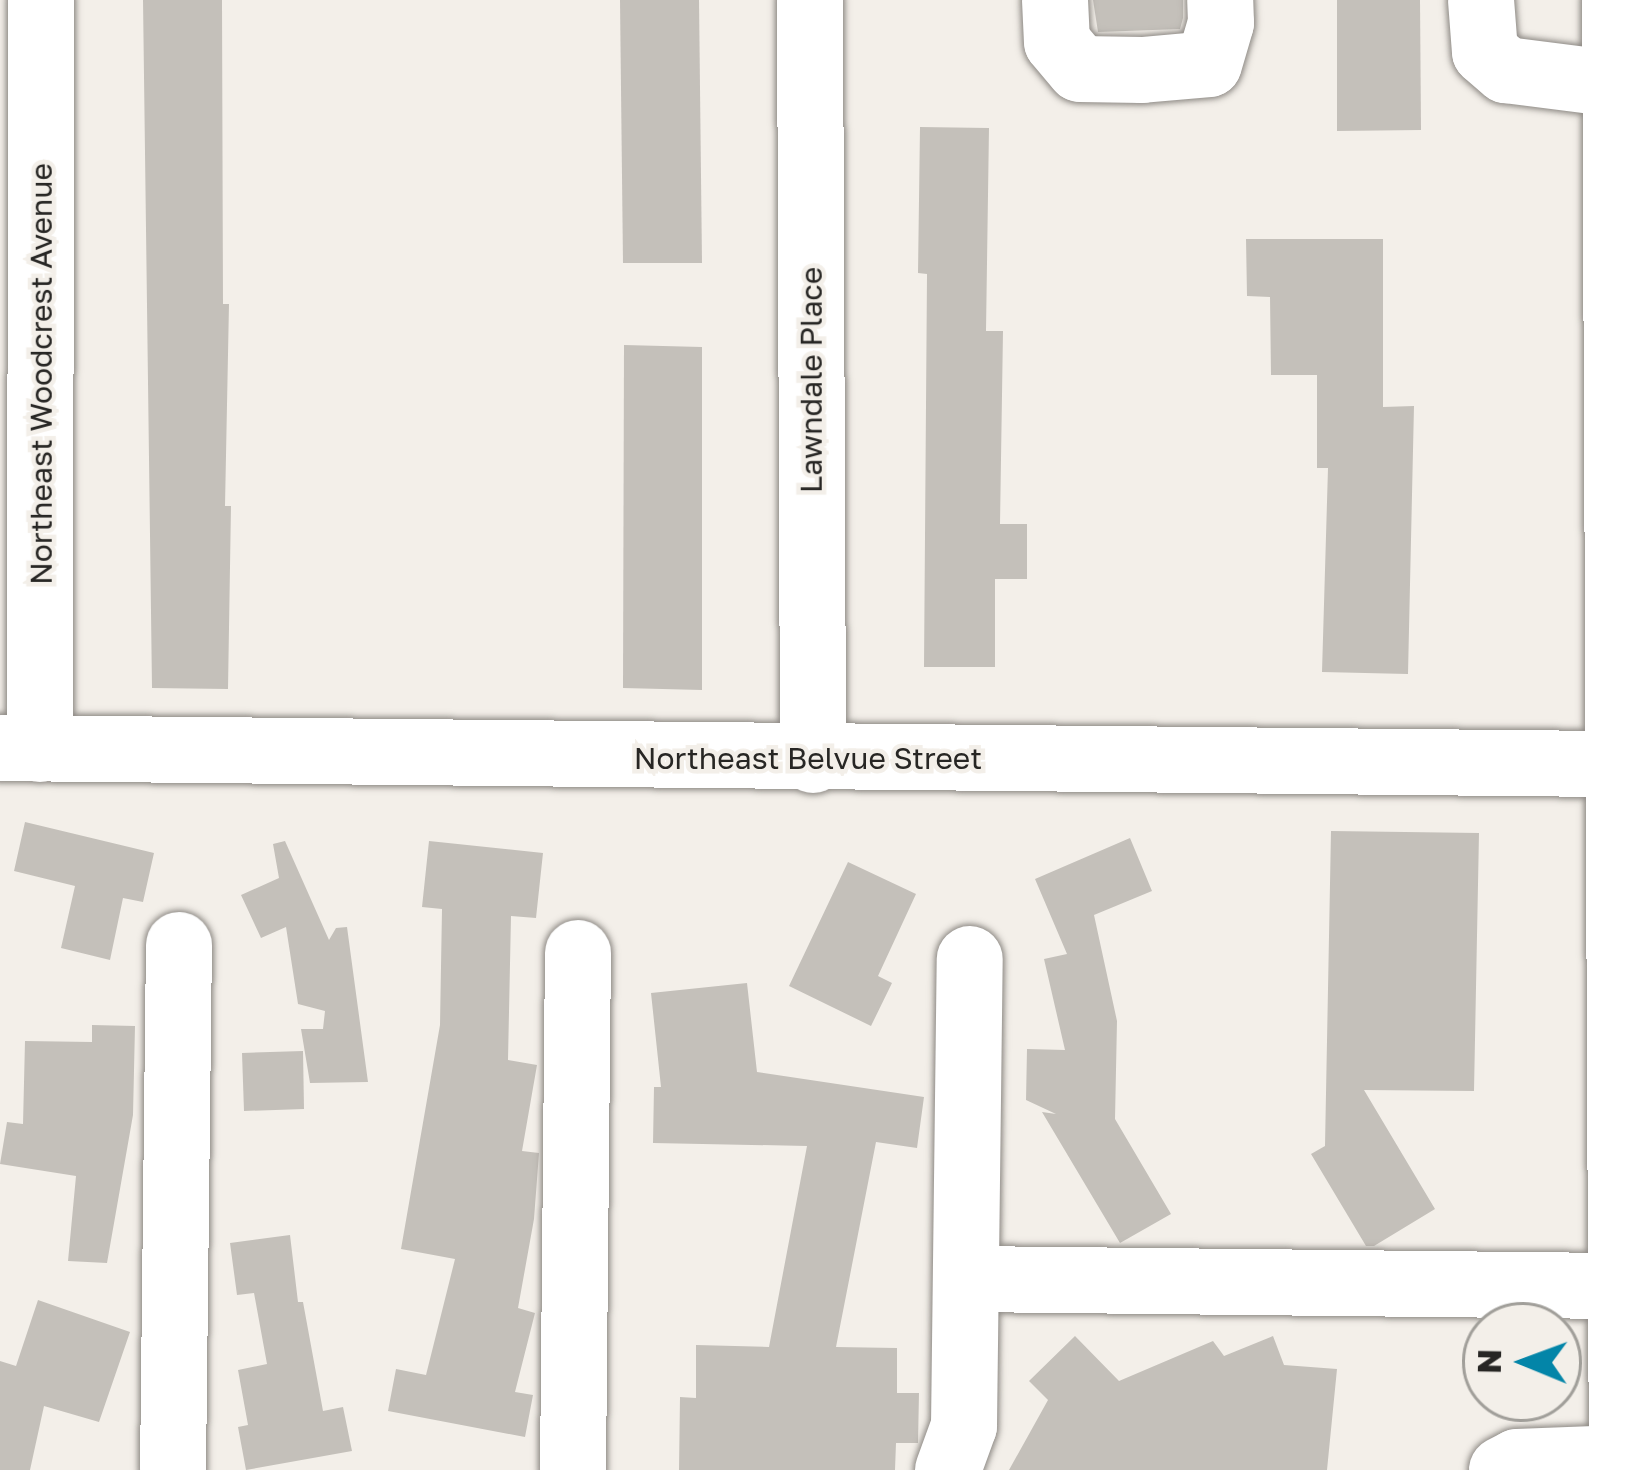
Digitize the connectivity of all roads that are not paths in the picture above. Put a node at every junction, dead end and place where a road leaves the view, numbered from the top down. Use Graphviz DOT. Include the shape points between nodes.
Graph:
graph roads {
  1 [pos="40,0"];
  2 [pos="810,0"];
  3 [pos="1055,0"];
  4 [pos="1220,0"];
  5 [pos="1481,0"];
  6 [pos="1615,0"];
  7 [pos="1616,85"];
  8 [pos="1624,163"];
  9 [pos="20,748"];
  10 [pos="812,760"];
  11 [pos="1615,764"];
  12 [pos="179,945"];
  13 [pos="578,953"];
  14 [pos="970,959"];
  15 [pos="968,1279"];
  16 [pos="1618,1286"];
  17 [pos="1621,1464"];
  18 [pos="173,1470"];
  19 [pos="573,1470"];
  20 [pos="948,1470"];
  21 [pos="1502,1470"];
  1 -- 9 [label="street, Northeast Woodcrest Avenue"];
  2 -- 10 [label="street, Lawndale Place"];
  3 -- 4 [label="street" via="1057,42 1080,69 1142,70 1209,64"];
  5 -- 7 [label="street" via="1485,52 1506,70"];
  6 -- 7 [label="street"];
  7 -- 8 [label="street"];
  8 -- 11 [label="street"];
  9 -- 10 [label="street, Northeast Belvue Street"];
  10 -- 11 [label="street, Northeast Belvue Street"];
  11 -- 16 [label="street"];
  12 -- 18 [label="street"];
  13 -- 19 [label="street"];
  14 -- 15 [label="street"];
  15 -- 16 [label="street"];
  15 -- 20 [label="street" via="964,1426"];
  16 -- 17 [label="street"];
  17 -- 21 [label="street" via="1517,1462"];
}
